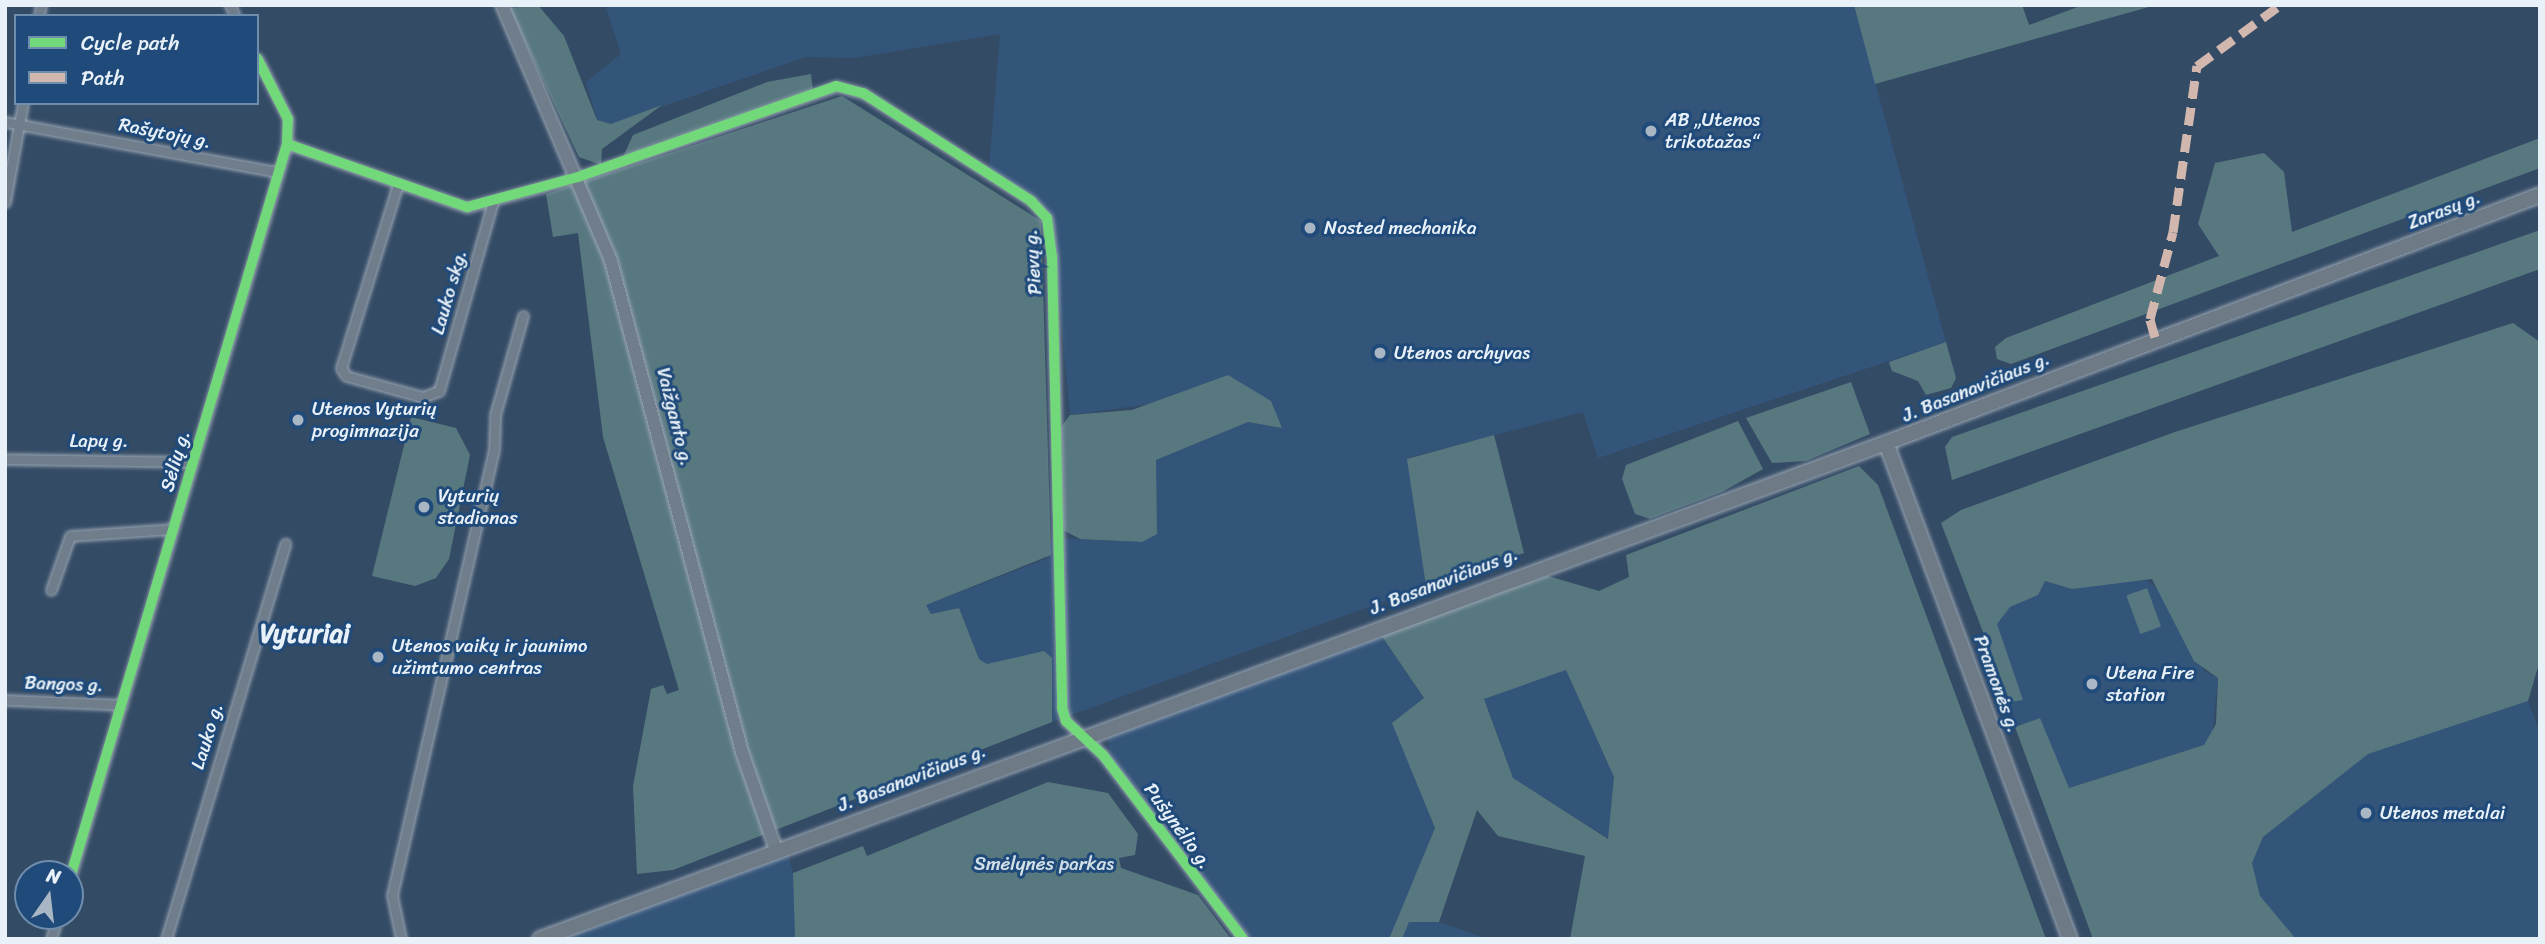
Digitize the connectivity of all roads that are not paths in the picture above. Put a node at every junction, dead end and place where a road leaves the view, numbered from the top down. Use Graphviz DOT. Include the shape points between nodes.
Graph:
graph roads {
  1 [pos="502,5"];
  2 [pos="259,62"];
  3 [pos="23,105"];
  4 [pos="5,122"];
  5 [pos="19,125"];
  6 [pos="287,144"];
  7 [pos="277,172"];
  8 [pos="578,177"];
  9 [pos="398,184"];
  10 [pos="2540,195"];
  11 [pos="5,202"];
  12 [pos="493,202"];
  13 [pos="2361,262"];
  14 [pos="523,316"];
  15 [pos="1886,443"];
  16 [pos="5,459"];
  17 [pos="193,462"];
  18 [pos="173,529"];
  19 [pos="285,544"];
  20 [pos="51,590"];
  21 [pos="5,700"];
  22 [pos="121,705"];
  23 [pos="1084,734"];
  24 [pos="776,850"];
  25 [pos="75,860"];
  26 [pos="166,939"];
  27 [pos="401,939"];
  28 [pos="540,939"];
  29 [pos="1243,939"];
  30 [pos="2070,939"];
  1 -- 8 [label="main road, Vaižganto g."];
  2 -- 6 [label="street, Sėlių g." via="288,119"];
  3 -- 5 [label="street"];
  4 -- 5 [label="street, Rašytojų g."];
  5 -- 7 [label="street, Rašytojų g."];
  5 -- 11 [label="street"];
  6 -- 7 [label="street, Sėlių g."];
  6 -- 9 [label="street"];
  7 -- 17 [label="street, Sėlių g."];
  8 -- 12 [label="street"];
  8 -- 23 [label="street, Pievų g." via="836,86 863,93 1031,201 1047,218 1062,708 1066,721"];
  8 -- 24 [label="main road, Vaižganto g." via="637,345 730,709"];
  9 -- 12 [label="street" via="456,205"];
  9 -- 12 [label="street, Lauko skg." via="341,368 346,376 423,397 439,391"];
  10 -- 13 [label="main road, Zarasų g."];
  13 -- 15 [label="main road, J. Basanavičiaus g."];
  14 -- 27 [label="street" via="495,415 494,449 392,895"];
  15 -- 23 [label="main road, J. Basanavičiaus g."];
  15 -- 30 [label="main road, Pramonės g."];
  16 -- 17 [label="street, Lapų g."];
  17 -- 18 [label="street, Sėlių g."];
  18 -- 20 [label="street" via="71,536"];
  18 -- 22 [label="street, Sėlių g."];
  19 -- 26 [label="street, Lauko g."];
  21 -- 22 [label="street, Bangos g."];
  22 -- 25 [label="street, Sėlių g."];
  23 -- 24 [label="main road, J. Basanavičiaus g."];
  23 -- 29 [label="street, Pušynėlio g."];
  24 -- 28 [label="main road, J. Basanavičiaus g."];
}
